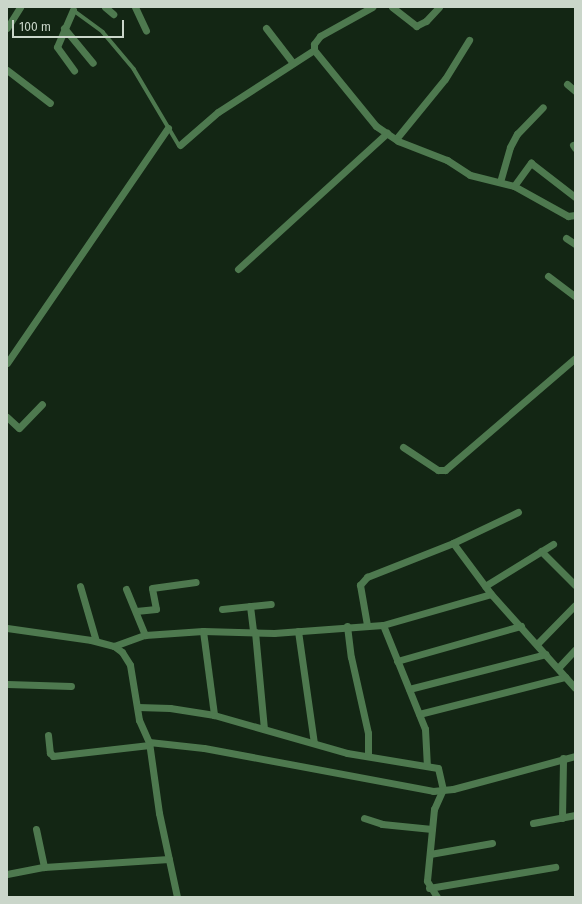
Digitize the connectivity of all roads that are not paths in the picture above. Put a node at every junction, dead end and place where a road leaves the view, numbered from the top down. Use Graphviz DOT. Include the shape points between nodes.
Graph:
graph roads {
  1 [pos="20,7"];
  2 [pos="105,7"];
  3 [pos="135,7"];
  4 [pos="372,7"];
  5 [pos="392,7"];
  6 [pos="439,7"];
  7 [pos="74,9"];
  8 [pos="113,14"];
  9 [pos="7,28"];
  10 [pos="64,28"];
  11 [pos="266,28"];
  12 [pos="146,31"];
  13 [pos="469,40"];
  14 [pos="314,50"];
  15 [pos="93,63"];
  16 [pos="293,63"];
  17 [pos="7,70"];
  18 [pos="74,70"];
  19 [pos="567,84"];
  20 [pos="575,91"];
  21 [pos="50,104"];
  22 [pos="543,107"];
  23 [pos="168,128"];
  24 [pos="387,133"];
  25 [pos="396,139"];
  26 [pos="180,145"];
  27 [pos="500,182"];
  28 [pos="514,186"];
  29 [pos="575,197"];
  30 [pos="575,216"];
  31 [pos="566,238"];
  32 [pos="575,244"];
  33 [pos="238,269"];
  34 [pos="548,276"];
  35 [pos="575,296"];
  36 [pos="575,358"];
  37 [pos="7,362"];
  38 [pos="42,404"];
  39 [pos="7,417"];
  40 [pos="403,447"];
  41 [pos="518,512"];
  42 [pos="453,543"];
  43 [pos="553,544"];
  44 [pos="542,551"];
  45 [pos="196,582"];
  46 [pos="575,585"];
  47 [pos="80,586"];
  48 [pos="485,586"];
  49 [pos="126,589"];
  50 [pos="491,594"];
  51 [pos="271,604"];
  52 [pos="575,605"];
  53 [pos="250,606"];
  54 [pos="222,609"];
  55 [pos="136,611"];
  56 [pos="366,625"];
  57 [pos="383,625"];
  58 [pos="347,626"];
  59 [pos="521,626"];
  60 [pos="7,628"];
  61 [pos="203,630"];
  62 [pos="298,631"];
  63 [pos="254,632"];
  64 [pos="145,635"];
  65 [pos="96,641"];
  66 [pos="537,644"];
  67 [pos="114,646"];
  68 [pos="575,650"];
  69 [pos="546,654"];
  70 [pos="397,661"];
  71 [pos="558,668"];
  72 [pos="565,676"];
  73 [pos="7,684"];
  74 [pos="71,686"];
  75 [pos="575,688"];
  76 [pos="409,689"];
  77 [pos="138,707"];
  78 [pos="419,714"];
  79 [pos="214,715"];
  80 [pos="264,729"];
  81 [pos="48,735"];
  82 [pos="149,743"];
  83 [pos="314,743"];
  84 [pos="368,756"];
  85 [pos="575,756"];
  86 [pos="563,758"];
  87 [pos="428,766"];
  88 [pos="443,789"];
  89 [pos="575,815"];
  90 [pos="364,818"];
  91 [pos="562,818"];
  92 [pos="533,823"];
  93 [pos="36,829"];
  94 [pos="432,829"];
  95 [pos="492,843"];
  96 [pos="430,854"];
  97 [pos="169,859"];
  98 [pos="44,867"];
  99 [pos="554,867"];
  100 [pos="7,874"];
  101 [pos="429,888"];
  102 [pos="177,897"];
  103 [pos="437,897"];
  1 -- 9 [label="street"];
  2 -- 8 [label="street"];
  3 -- 12 [label="street"];
  4 -- 14 [label="street" via="320,36 314,44"];
  5 -- 6 [label="street" via="416,26 426,21"];
  7 -- 10 [label="street"];
  7 -- 23 [label="lane" via="103,32 134,69"];
  10 -- 15 [label="street"];
  10 -- 18 [label="street" via="57,48"];
  11 -- 16 [label="street"];
  13 -- 25 [label="street" via="445,79"];
  14 -- 16 [label="street"];
  14 -- 24 [label="street" via="361,109"];
  16 -- 26 [label="street" via="218,112"];
  17 -- 21 [label="street"];
  19 -- 20 [label="street"];
  22 -- 27 [label="street" via="524,124 513,140"];
  23 -- 26 [label="lane"];
  23 -- 37 [label="street"];
  24 -- 25 [label="street"];
  24 -- 33 [label="street"];
  25 -- 27 [label="street" via="446,160 470,175"];
  27 -- 28 [label="street"];
  28 -- 29 [label="street" via="531,163"];
  28 -- 30 [label="street" via="568,216"];
  31 -- 32 [label="street"];
  34 -- 35 [label="street"];
  36 -- 40 [label="street" via="444,470 438,470"];
  38 -- 39 [label="street" via="20,428"];
  41 -- 42 [label="street"];
  42 -- 48 [label="street"];
  42 -- 56 [label="street" via="367,577 360,585"];
  43 -- 44 [label="street"];
  44 -- 46 [label="street"];
  44 -- 48 [label="street"];
  45 -- 55 [label="street" via="152,588 156,609"];
  47 -- 65 [label="street"];
  48 -- 50 [label="street"];
  49 -- 55 [label="street"];
  50 -- 57 [label="street"];
  50 -- 59 [label="street"];
  51 -- 53 [label="street"];
  52 -- 66 [label="street"];
  53 -- 54 [label="street"];
  53 -- 63 [label="street"];
  55 -- 64 [label="street"];
  56 -- 57 [label="street"];
  56 -- 58 [label="street"];
  57 -- 70 [label="street"];
  58 -- 62 [label="street"];
  58 -- 84 [label="street" via="350,657 368,733"];
  59 -- 66 [label="street"];
  59 -- 70 [label="street"];
  60 -- 65 [label="street"];
  61 -- 63 [label="street"];
  61 -- 64 [label="street"];
  61 -- 79 [label="street"];
  62 -- 63 [label="street"];
  62 -- 83 [label="street"];
  63 -- 80 [label="street"];
  64 -- 67 [label="street"];
  65 -- 67 [label="street"];
  66 -- 69 [label="street"];
  67 -- 77 [label="street" via="130,665"];
  68 -- 71 [label="street"];
  69 -- 71 [label="street"];
  69 -- 76 [label="street"];
  70 -- 76 [label="street"];
  71 -- 72 [label="street"];
  72 -- 75 [label="street"];
  72 -- 78 [label="street"];
  73 -- 74 [label="street"];
  76 -- 78 [label="street"];
  77 -- 79 [label="street" via="170,708"];
  77 -- 82 [label="street"];
  78 -- 87 [label="street" via="425,729"];
  79 -- 80 [label="street"];
  80 -- 83 [label="street"];
  81 -- 82 [label="street" via="50,753 53,756"];
  82 -- 88 [label="street" via="204,748 433,791"];
  82 -- 97 [label="street"];
  83 -- 84 [label="street"];
  84 -- 87 [label="street"];
  85 -- 86 [label="street"];
  86 -- 88 [label="street"];
  86 -- 91 [label="street"];
  87 -- 88 [label="street" via="438,768"];
  88 -- 94 [label="street" via="434,809"];
  89 -- 91 [label="street"];
  90 -- 94 [label="street" via="404,827"];
  91 -- 92 [label="street"];
  93 -- 98 [label="street"];
  94 -- 96 [label="street"];
  95 -- 96 [label="street"];
  96 -- 101 [label="street"];
  97 -- 98 [label="street"];
  97 -- 102 [label="street"];
  98 -- 100 [label="street"];
  99 -- 101 [label="street"];
  101 -- 103 [label="street"];
}
